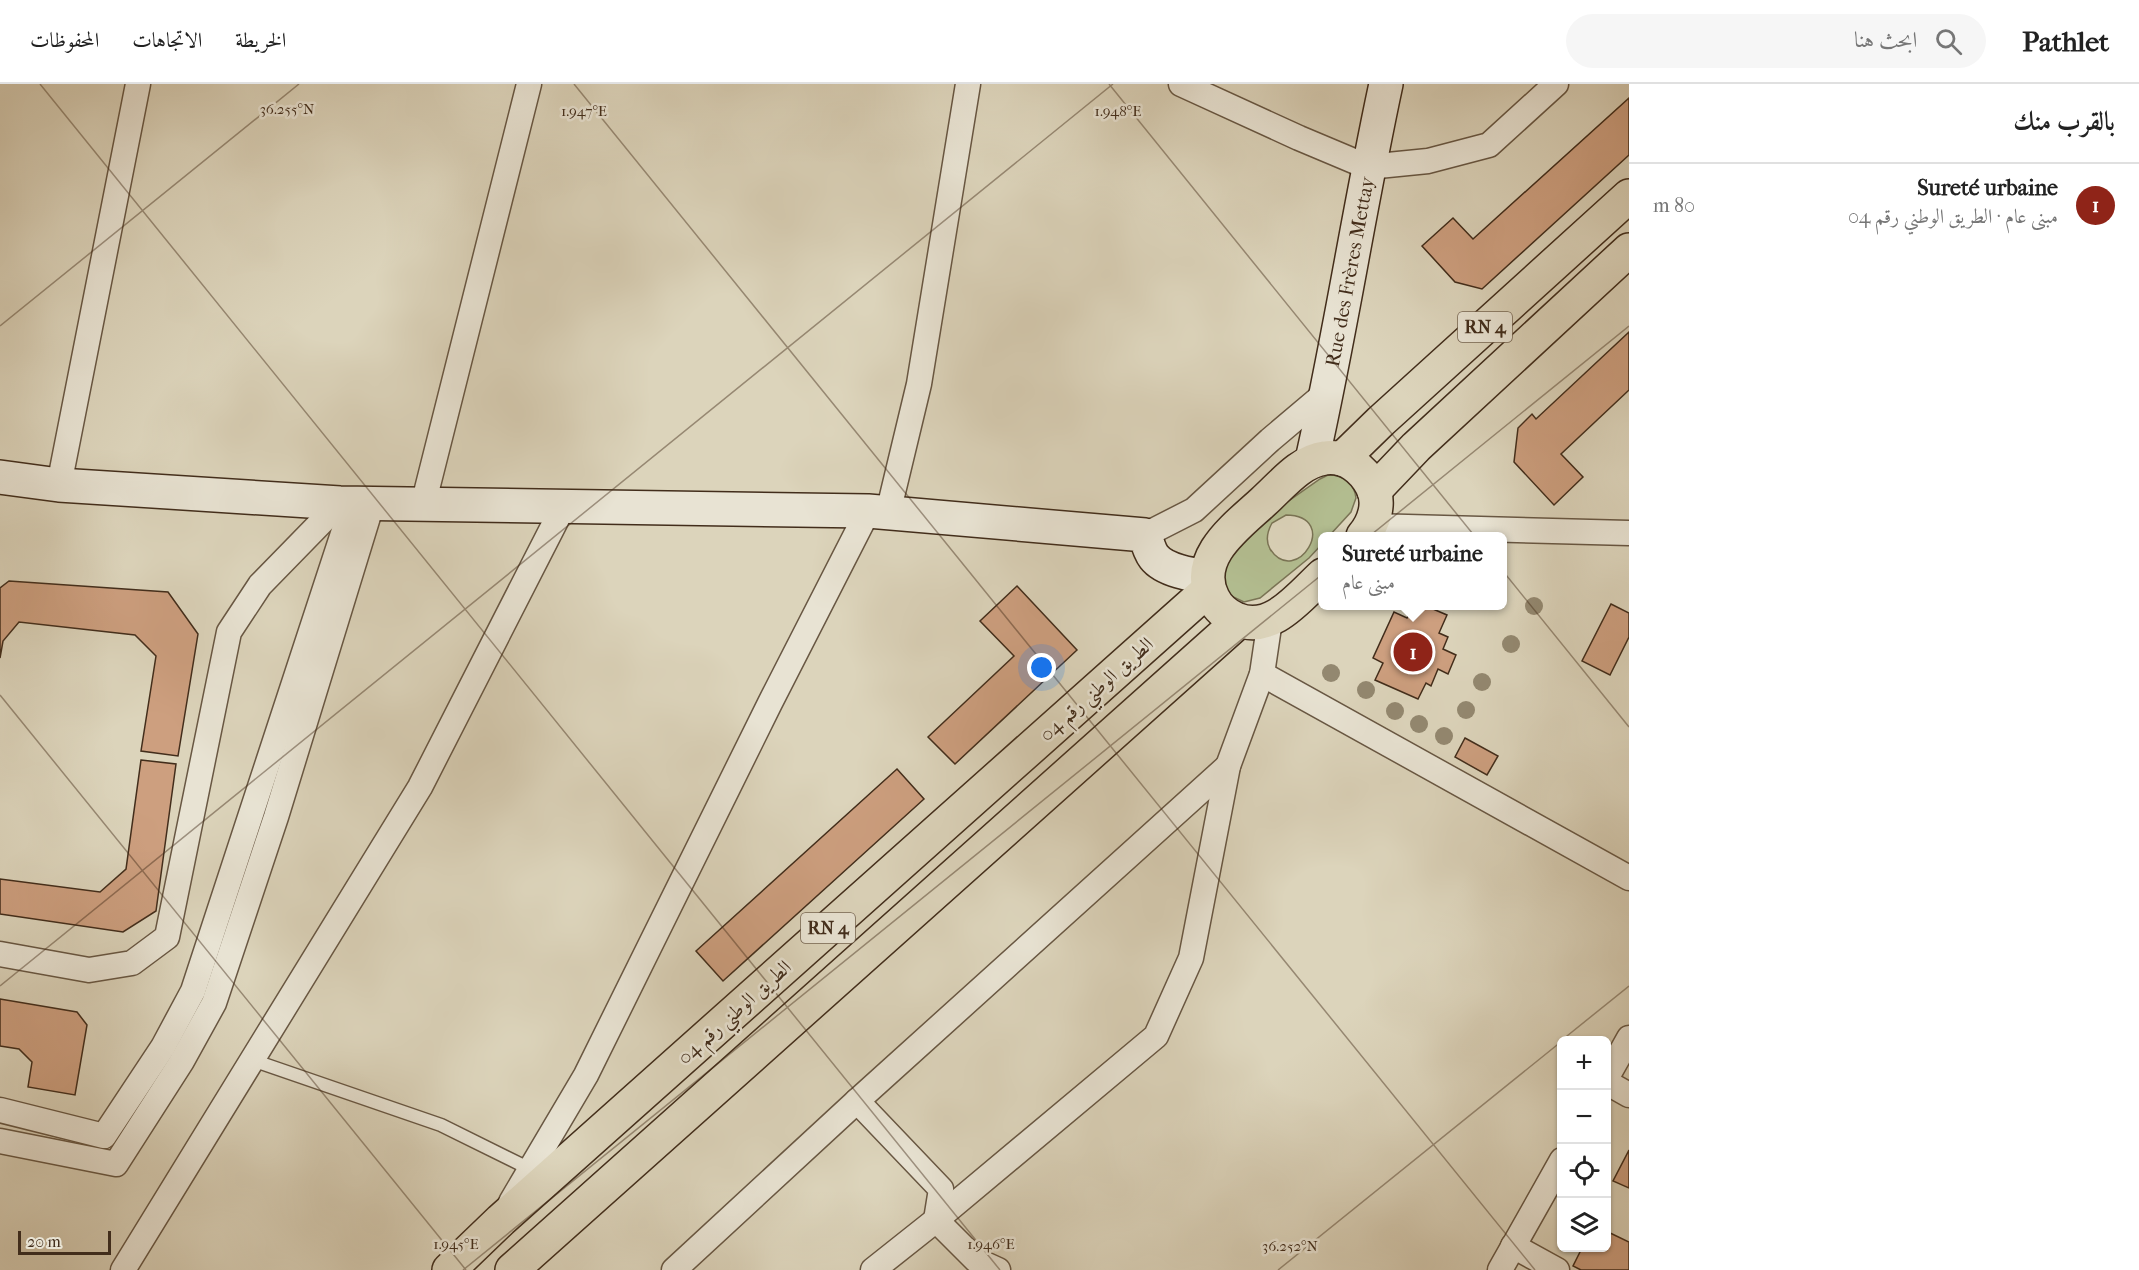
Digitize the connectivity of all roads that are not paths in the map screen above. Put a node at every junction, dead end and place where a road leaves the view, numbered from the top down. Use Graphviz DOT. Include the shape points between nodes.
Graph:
graph roads {
  1 [pos="138,84"];
  2 [pos="529,84"];
  3 [pos="968,84"];
  4 [pos="1181,84"];
  5 [pos="1386,84"];
  6 [pos="1556,84"];
  7 [pos="1368,167"];
  8 [pos="1629,196"];
  9 [pos="1629,250"];
  10 [pos="1328,392"];
  11 [pos="1327,460"];
  12 [pos="0,477"];
  13 [pos="59,485"];
  14 [pos="1374,491"];
  15 [pos="355,503"];
  16 [pos="423,505"];
  17 [pos="563,507"];
  18 [pos="878,512"];
  19 [pos="1367,531"];
  20 [pos="1498,532"];
  21 [pos="1507,532"];
  22 [pos="1629,533"];
  23 [pos="1145,535"];
  24 [pos="1318,580"];
  25 [pos="1208,582"];
  26 [pos="1270,620"];
  27 [pos="1239,621"];
  28 [pos="1262,674"];
  29 [pos="1228,766"];
  30 [pos="1629,878"];
  31 [pos="0,954"];
  32 [pos="1629,1038"];
  33 [pos="252,1060"];
  34 [pos="1611,1072"];
  35 [pos="1611,1084"];
  36 [pos="1629,1095"];
  37 [pos="857,1101"];
  38 [pos="0,1110"];
  39 [pos="0,1141"];
  40 [pos="530,1169"];
  41 [pos="1557,1169"];
  42 [pos="501,1220"];
  43 [pos="936,1220"];
  44 [pos="1513,1246"];
  45 [pos="123,1270"];
  46 [pos="449,1270"];
  47 [pos="512,1270"];
  48 [pos="674,1270"];
  49 [pos="873,1270"];
  50 [pos="998,1270"];
  51 [pos="1500,1270"];
  52 [pos="1557,1270"];
  1 -- 13 [label="street"];
  2 -- 16 [label="street"];
  3 -- 18 [label="street" via="919,384"];
  4 -- 7 [label="street"];
  5 -- 7 [label="street, Rue des Frères Mettay"];
  6 -- 7 [label="street" via="1489,145 1428,161"];
  7 -- 10 [label="street, Rue des Frères Mettay"];
  8 -- 11 [label="highway, الطريق الوطني رقم 04 / RN 4" via="1381,421"];
  9 -- 14 [label="highway, RN 4" via="1416,447"];
  10 -- 11 [label="street, Rue des Frères Mettay"];
  10 -- 23 [label="street" via="1194,510"];
  11 -- 14 [label="highway" via="1355,465"];
  11 -- 25 [label="highway, الطريق الوطني رقم 04 / RN 4" via="1295,472 1225,538 1213,554"];
  12 -- 13 [label="street"];
  13 -- 15 [label="street"];
  14 -- 19 [label="highway" via="1376,509"];
  15 -- 16 [label="street"];
  15 -- 31 [label="street" via="260,585 230,632 167,937 132,963 89,970"];
  15 -- 38 [label="street" via="193,991 163,1047 104,1136"];
  15 -- 39 [label="street" via="276,817 214,1003 116,1164"];
  16 -- 17 [label="street"];
  17 -- 18 [label="street"];
  17 -- 33 [label="street" via="420,787"];
  18 -- 23 [label="street"];
  18 -- 40 [label="street" via="770,703 586,1075"];
  19 -- 20 [label="street"];
  21 -- 22 [label="street"];
  23 -- 25 [label="street" via="1154,558"];
  24 -- 26 [label="highway" via="1288,609"];
  25 -- 27 [label="highway" via="1217,605"];
  25 -- 42 [label="highway, الطريق الوطني رقم 04 / RN 4"];
  26 -- 27 [label="highway"];
  26 -- 28 [label="street"];
  27 -- 47 [label="highway, RN 4"];
  28 -- 29 [label="street"];
  28 -- 30 [label="street"];
  29 -- 37 [label="street"];
  29 -- 43 [label="street" via="1191,958 1156,1036"];
  32 -- 34 [label="street"];
  33 -- 40 [label="lane" via="441,1125"];
  33 -- 45 [label="street"];
  35 -- 36 [label="street"];
  37 -- 43 [label="street" via="941,1189"];
  37 -- 48 [label="street"];
  40 -- 42 [label="street"];
  41 -- 44 [label="street"];
  42 -- 46 [label="highway, الطريق الوطني رقم 04 / RN 4"];
  43 -- 49 [label="street"];
  43 -- 50 [label="street" via="976,1260"];
  44 -- 51 [label="street"];
  44 -- 52 [label="street"];
}
